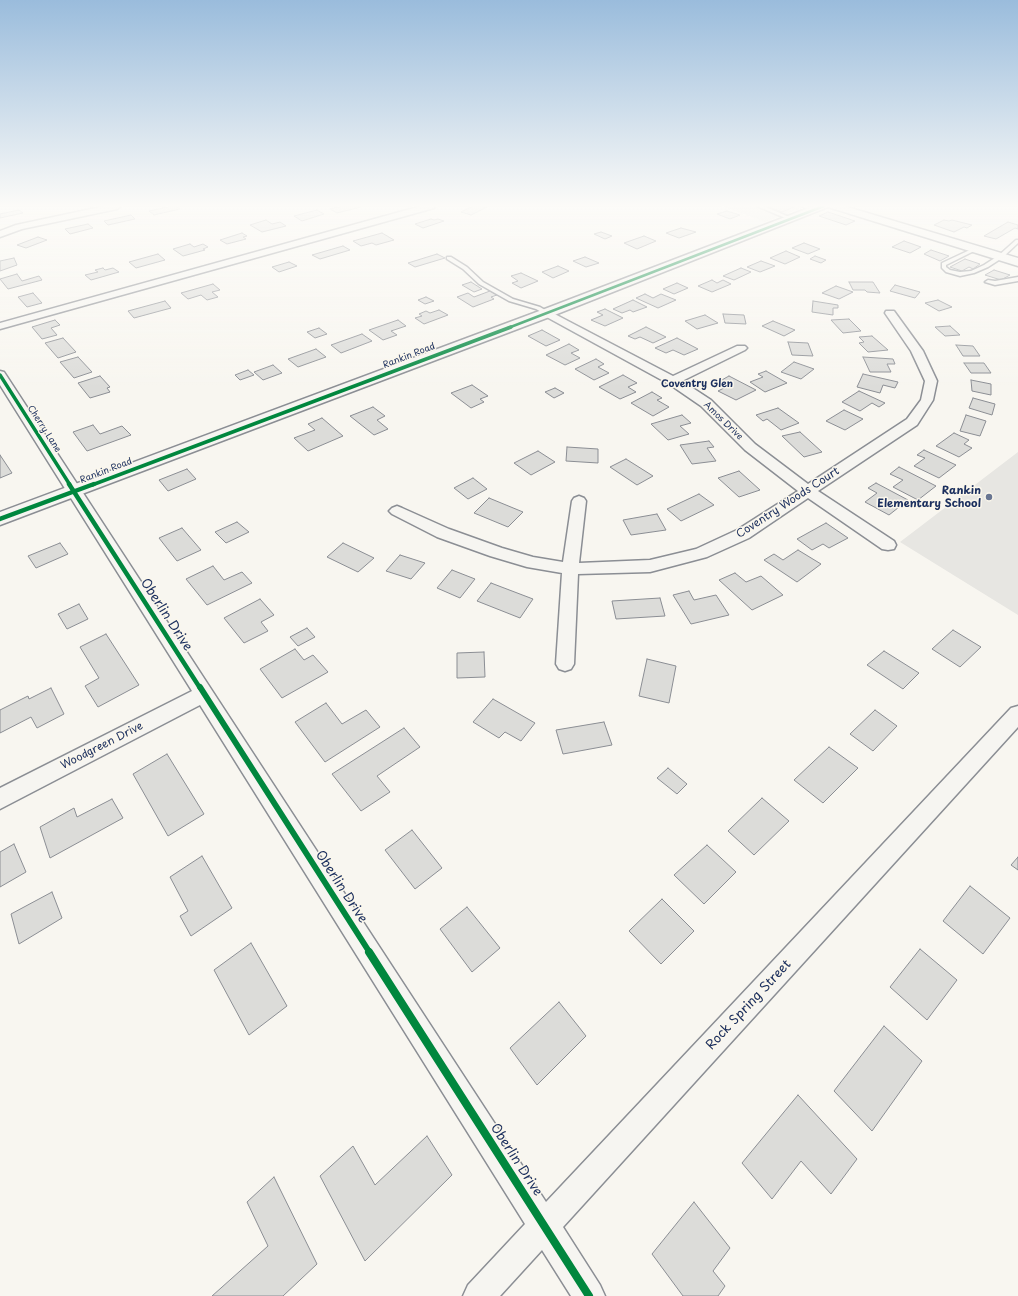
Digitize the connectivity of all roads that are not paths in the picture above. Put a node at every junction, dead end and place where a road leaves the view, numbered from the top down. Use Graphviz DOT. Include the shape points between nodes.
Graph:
graph roads {
  1 [pos="214,266"];
  2 [pos="463,266"];
  3 [pos="668,266"];
  4 [pos="944,266"];
  5 [pos="985,266"];
  6 [pos="1018,280"];
  7 [pos="988,282"];
  8 [pos="547,313"];
  9 [pos="890,313"];
  10 [pos="0,326"];
  11 [pos="741,348"];
  12 [pos="0,375"];
  13 [pos="673,381"];
  14 [pos="74,491"];
  15 [pos="808,491"];
  16 [pos="579,501"];
  17 [pos="397,512"];
  18 [pos="0,519"];
  19 [pos="888,545"];
  20 [pos="570,569"];
  21 [pos="565,664"];
  22 [pos="204,694"];
  23 [pos="1018,714"];
  24 [pos="0,799"];
  25 [pos="545,1226"];
  26 [pos="480,1296"];
  27 [pos="589,1296"];
  1 -- 10 [label="street"];
  2 -- 8 [label="lane" via="481,283 511,300"];
  3 -- 8 [label="street, Rankin Road"];
  4 -- 5 [label="lane" via="948,271 960,274"];
  6 -- 7 [label="lane"];
  8 -- 13 [label="street, Amos Drive"];
  8 -- 14 [label="street, Rankin Road"];
  9 -- 15 [label="street, Coventry Woods Court" via="917,351 931,381 927,400 912,422"];
  11 -- 13 [label="street"];
  12 -- 14 [label="street, Cherry Lane"];
  13 -- 15 [label="street, Amos Drive" via="706,403 750,447"];
  14 -- 18 [label="street, Rankin Road"];
  14 -- 22 [label="street, Oberlin Drive"];
  15 -- 19 [label="street, Amos Drive"];
  15 -- 20 [label="street, Coventry Woods Court" via="744,534 701,553 650,566"];
  16 -- 20 [label="street"];
  17 -- 20 [label="street, Coventry Woods Court" via="443,533 496,552 533,563"];
  20 -- 21 [label="street"];
  22 -- 24 [label="street, Woodgreen Drive"];
  22 -- 25 [label="street, Oberlin Drive"];
  23 -- 25 [label="street, Rock Spring Street"];
  25 -- 26 [label="street, Rock Spring Street"];
  25 -- 27 [label="street, Oberlin Drive"];
}
